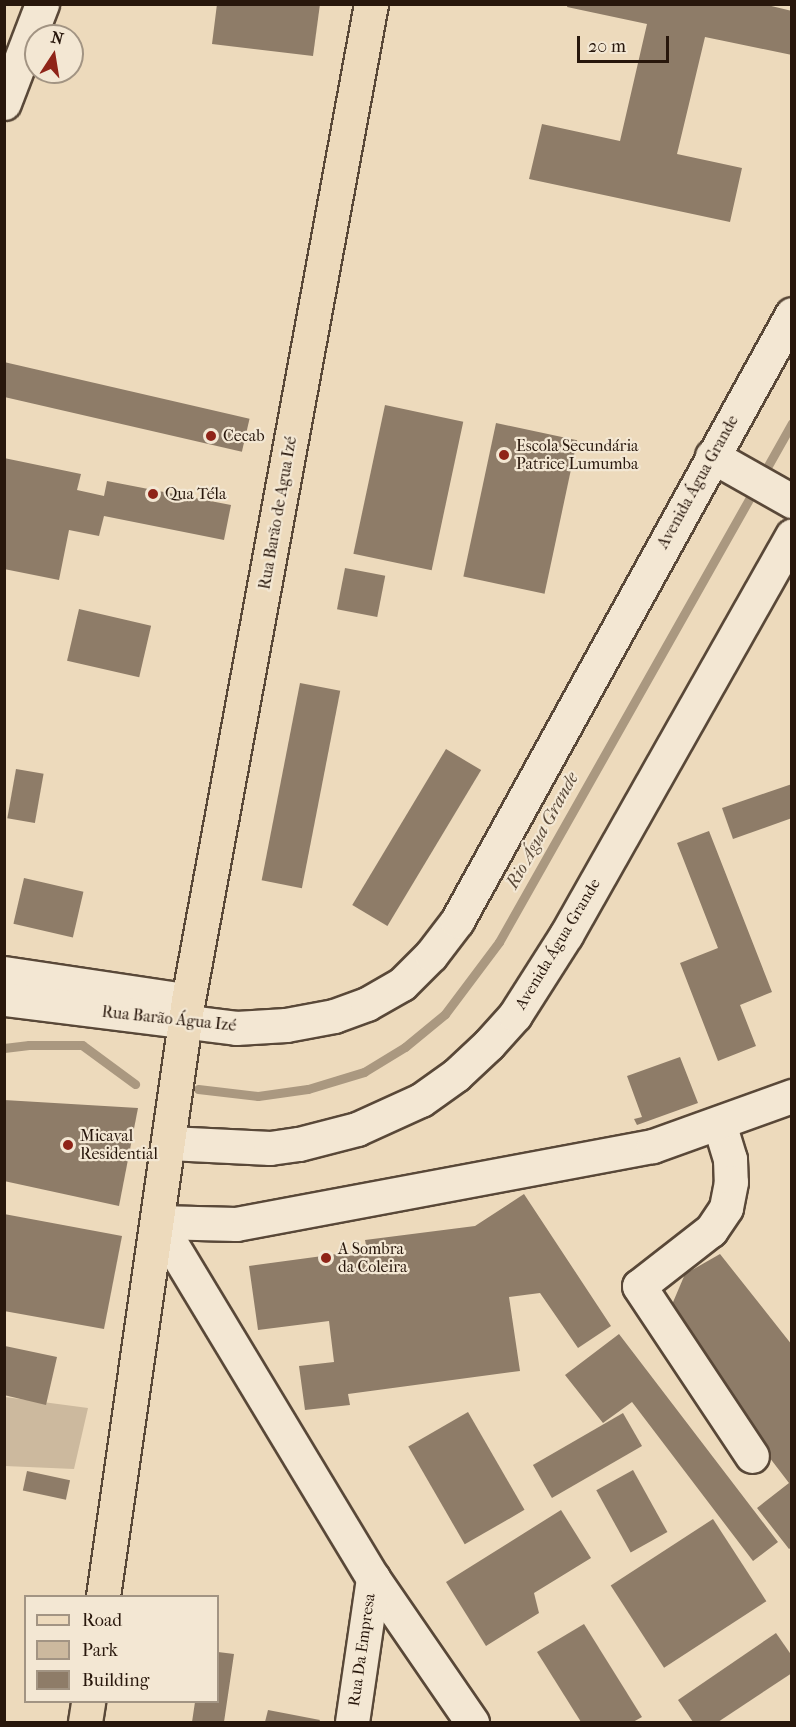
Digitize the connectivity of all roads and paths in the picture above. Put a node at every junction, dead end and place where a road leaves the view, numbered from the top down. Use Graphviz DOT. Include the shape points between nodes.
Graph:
graph roads {
  1 [pos="42,4"];
  2 [pos="370,4"];
  3 [pos="4,103"];
  4 [pos="792,314"];
  5 [pos="723,462"];
  6 [pos="782,496"];
  7 [pos="792,535"];
  8 [pos="4,973"];
  9 [pos="4,999"];
  10 [pos="187,1011"];
  11 [pos="334,1016"];
  12 [pos="792,1096"];
  13 [pos="719,1123"];
  14 [pos="169,1143"];
  15 [pos="158,1222"];
  16 [pos="752,1456"];
  17 [pos="373,1578"];
  18 [pos="102,1595"];
  19 [pos="88,1703"];
  20 [pos="85,1722"];
  21 [pos="352,1722"];
  22 [pos="472,1722"];
  1 -- 3 [label="street"];
  2 -- 10 [label="main road, Rua Barão de Agua Izé"];
  4 -- 5 [label="street, Avenida Água Grande"];
  5 -- 6 [label="street"];
  5 -- 11 [label="street, Avenida Água Grande" via="457,921 402,984"];
  7 -- 14 [label="street, Avenida Água Grande" via="566,935 515,1015 489,1044 421,1100 357,1129 270,1148"];
  8 -- 10 [label="street, Rua Barão Água Izé"];
  9 -- 10 [label="street, Rua Barão Água Izé"];
  10 -- 11 [label="street, Rua Barão Água Izé" via="236,1028 286,1025"];
  10 -- 14 [label="main road, Rua Barão de Agua Izé"];
  12 -- 13 [label="street"];
  13 -- 15 [label="street" via="653,1146 236,1224"];
  13 -- 16 [label="street" via="732,1182 726,1208 711,1230 639,1286"];
  14 -- 15 [label="main road, Rua Barão de Agua Izé"];
  15 -- 17 [label="street"];
  15 -- 18 [label="main road, Rua Barão de Agua Izé"];
  17 -- 21 [label="street, Rua Da Empresa"];
  17 -- 22 [label="street"];
  19 -- 20 [label="main road"];
}
